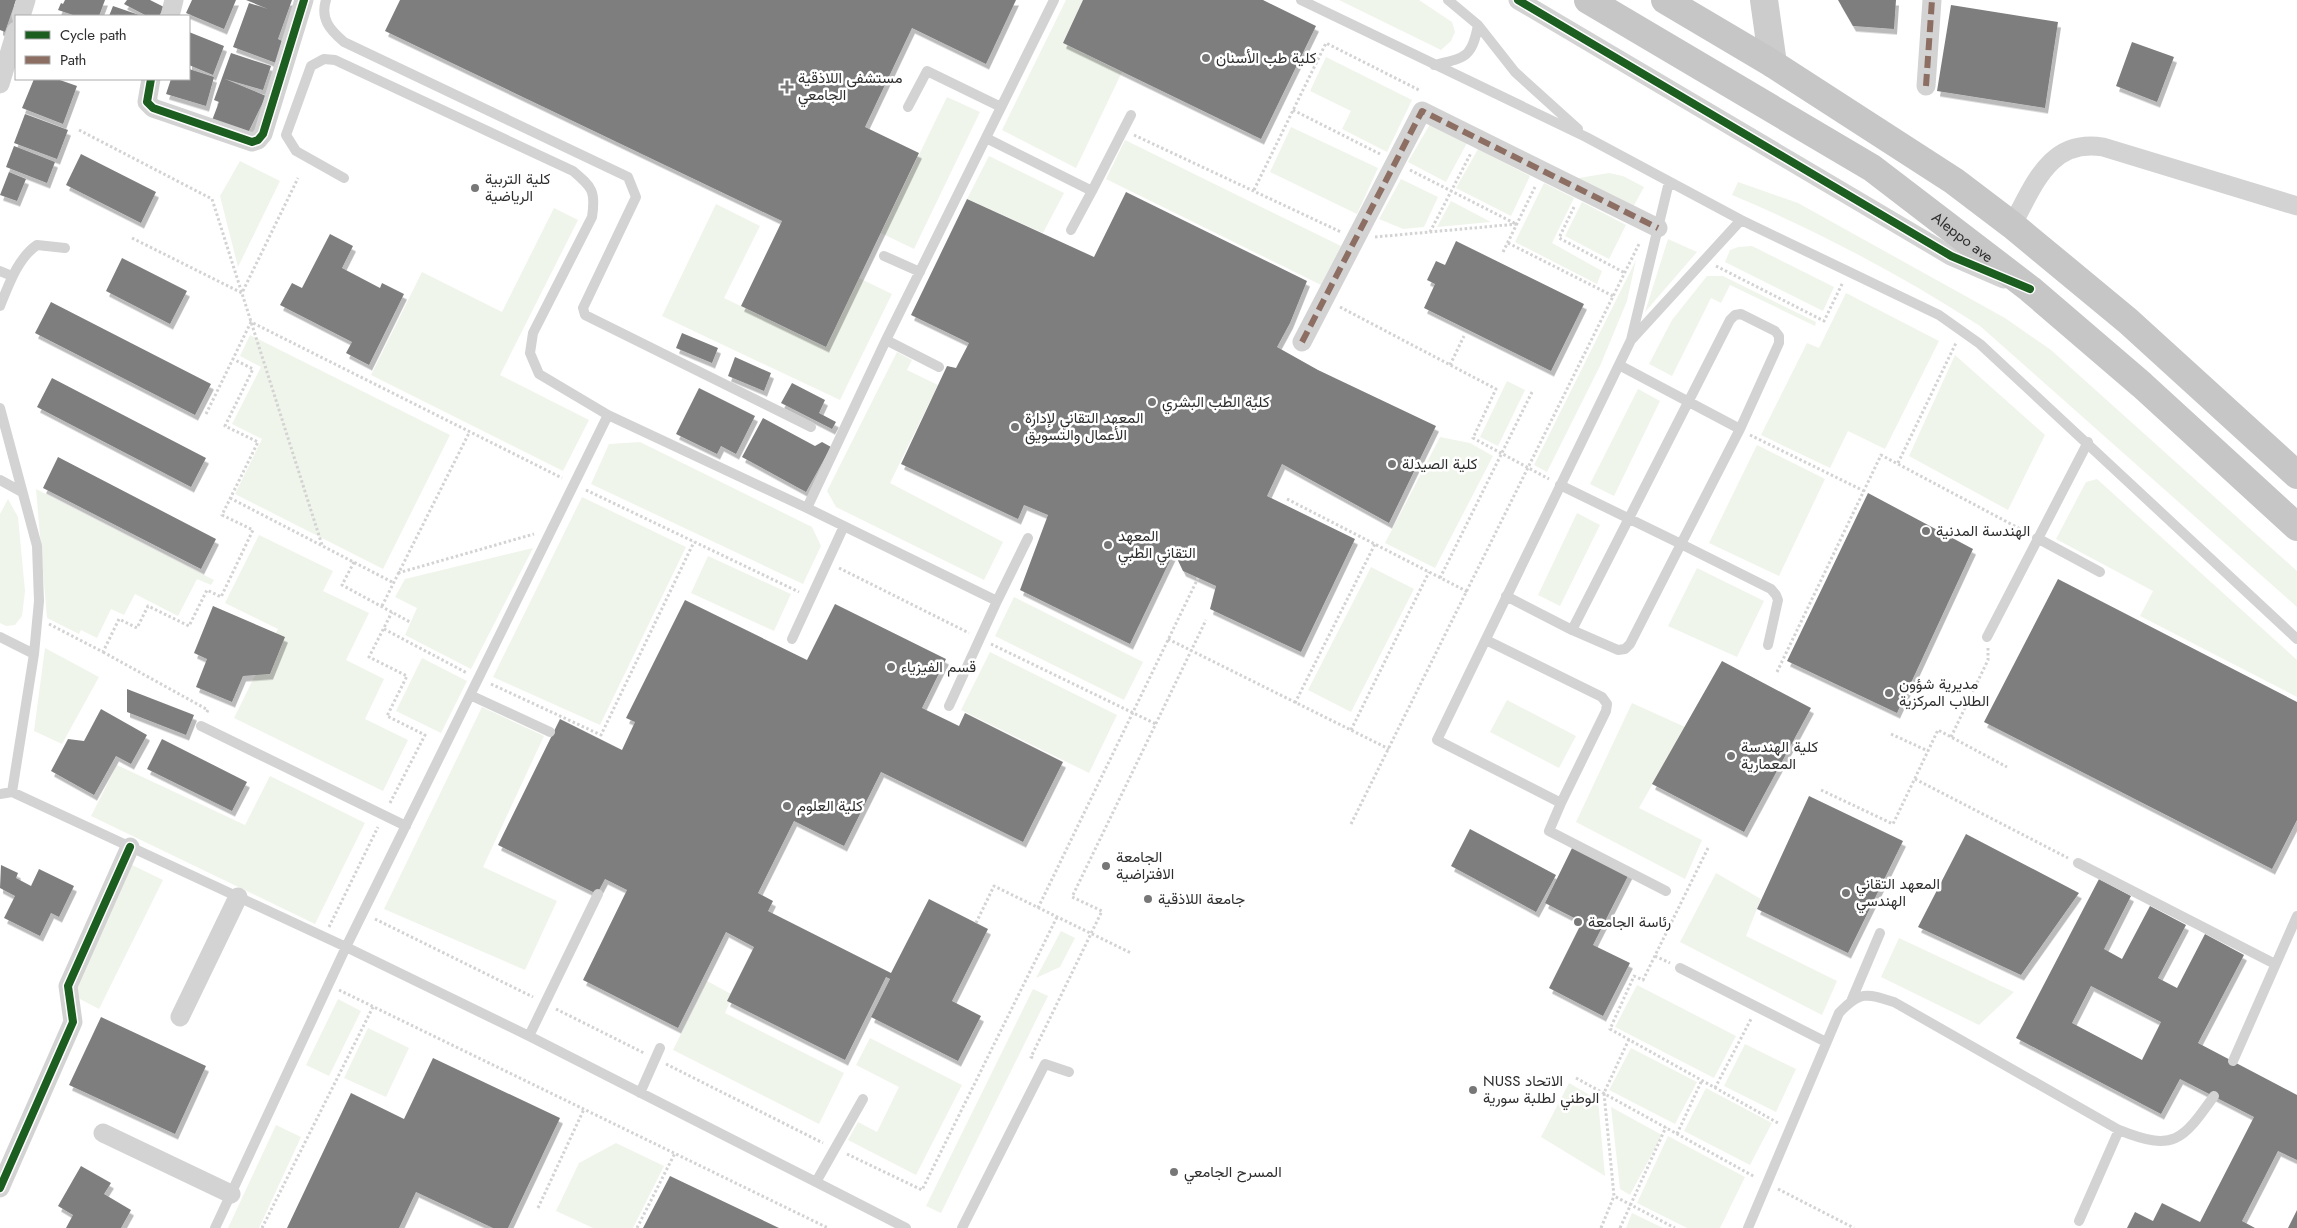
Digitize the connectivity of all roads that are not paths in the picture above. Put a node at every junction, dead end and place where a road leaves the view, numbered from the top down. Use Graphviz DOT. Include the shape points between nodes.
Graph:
graph roads {
  1 [pos="26,0"];
  2 [pos="174,0"];
  3 [pos="304,0"];
  4 [pos="326,0"];
  5 [pos="1054,0"];
  6 [pos="1301,0"];
  7 [pos="1448,0"];
  8 [pos="1518,0"];
  9 [pos="1588,0"];
  10 [pos="1665,0"];
  11 [pos="1764,0"];
  12 [pos="1932,0"];
  13 [pos="21,15"];
  14 [pos="170,15"];
  15 [pos="1478,25"];
  16 [pos="15,34"];
  17 [pos="1434,64"];
  18 [pos="1773,64"];
  19 [pos="151,80"];
  20 [pos="0,84"];
  21 [pos="1926,86"];
  22 [pos="908,107"];
  23 [pos="1001,107"];
  24 [pos="1131,115"];
  25 [pos="1586,137"];
  26 [pos="986,138"];
  27 [pos="344,178"];
  28 [pos="1669,182"];
  29 [pos="1092,191"];
  30 [pos="2297,206"];
  31 [pos="1741,220"];
  32 [pos="2012,225"];
  33 [pos="1654,226"];
  34 [pos="1071,230"];
  35 [pos="65,248"];
  36 [pos="884,256"];
  37 [pos="0,271"];
  38 [pos="920,272"];
  39 [pos="12,276"];
  40 [pos="2030,289"];
  41 [pos="0,306"];
  42 [pos="886,340"];
  43 [pos="1631,340"];
  44 [pos="1302,342"];
  45 [pos="1619,365"];
  46 [pos="939,367"];
  47 [pos="1688,401"];
  48 [pos="0,408"];
  49 [pos="608,415"];
  50 [pos="811,427"];
  51 [pos="1740,430"];
  52 [pos="2088,442"];
  53 [pos="2297,475"];
  54 [pos="0,480"];
  55 [pos="1560,485"];
  56 [pos="22,492"];
  57 [pos="808,508"];
  58 [pos="1628,518"];
  59 [pos="844,526"];
  60 [pos="2297,527"];
  61 [pos="1028,538"];
  62 [pos="2037,538"];
  63 [pos="1681,544"];
  64 [pos="2100,572"];
  65 [pos="1506,596"];
  66 [pos="997,601"];
  67 [pos="1572,630"];
  68 [pos="0,637"];
  69 [pos="1987,637"];
  70 [pos="792,639"];
  71 [pos="2297,639"];
  72 [pos="1486,640"];
  73 [pos="1768,645"];
  74 [pos="34,654"];
  75 [pos="470,694"];
  76 [pos="949,706"];
  77 [pos="201,726"];
  78 [pos="550,732"];
  79 [pos="12,792"];
  80 [pos="0,794"];
  81 [pos="1561,803"];
  82 [pos="406,826"];
  83 [pos="130,847"];
  84 [pos="2078,863"];
  85 [pos="1666,891"];
  86 [pos="598,894"];
  87 [pos="238,897"];
  88 [pos="2297,916"];
  89 [pos="1880,933"];
  90 [pos="346,947"];
  91 [pos="2275,964"];
  92 [pos="1680,968"];
  93 [pos="1852,1000"];
  94 [pos="180,1018"];
  95 [pos="529,1036"];
  96 [pos="1826,1042"];
  97 [pos="660,1048"];
  98 [pos="2233,1061"];
  99 [pos="1069,1072"];
  100 [pos="640,1093"];
  101 [pos="2214,1096"];
  102 [pos="863,1099"];
  103 [pos="2120,1130"];
  104 [pos="103,1133"];
  105 [pos="816,1182"];
  106 [pos="0,1188"];
  107 [pos="231,1194"];
  108 [pos="2079,1221"];
  109 [pos="215,1228"];
  110 [pos="906,1228"];
  111 [pos="962,1228"];
  112 [pos="1748,1228"];
  1 -- 13 [label="street"];
  2 -- 14 [label="street"];
  3 -- 19 [label="street" via="263,134 258,140 252,142 152,108 147,102"];
  4 -- 50 [label="lane" via="323,9 325,22 344,42 628,177 636,197 583,308 585,316"];
  5 -- 23 [label="lane"];
  6 -- 17 [label="lane"];
  7 -- 15 [label="lane"];
  8 -- 40 [label="street" via="1951,256"];
  9 -- 40 [label="main road, Aleppo ave" via="1872,168"];
  10 -- 18 [label="main road"];
  11 -- 18 [label="main road"];
  12 -- 21 [label="street"];
  15 -- 17 [label="lane" via="1474,43 1462,58"];
  15 -- 25 [label="lane" via="1515,72"];
  16 -- 20 [label="street"];
  17 -- 25 [label="lane"];
  18 -- 32 [label="main road" via="1954,181"];
  22 -- 23 [label="lane" via="927,71"];
  23 -- 26 [label="lane"];
  24 -- 29 [label="lane"];
  25 -- 28 [label="lane"];
  26 -- 29 [label="lane"];
  26 -- 38 [label="lane"];
  27 -- 49 [label="lane" via="296,151 286,135 311,66 324,59 335,60 573,171 590,184 595,202 592,217 533,333 530,353 539,374"];
  28 -- 31 [label="lane"];
  28 -- 33 [label="lane"];
  29 -- 34 [label="lane"];
  30 -- 32 [label="street" via="2103,147 2080,146 2068,149 2049,163"];
  31 -- 43 [label="lane"];
  31 -- 52 [label="lane" via="1939,315 1980,344"];
  32 -- 53 [label="main road" via="2128,321"];
  33 -- 43 [label="lane"];
  33 -- 44 [label="street" via="1422,111"];
  35 -- 39 [label="lane" via="37,245"];
  36 -- 38 [label="lane"];
  37 -- 39 [label="lane"];
  38 -- 42 [label="lane"];
  39 -- 41 [label="lane"];
  40 -- 60 [label="main road, Aleppo ave" via="2142,385"];
  42 -- 46 [label="lane"];
  42 -- 57 [label="lane"];
  43 -- 45 [label="lane"];
  45 -- 47 [label="lane"];
  45 -- 55 [label="lane"];
  47 -- 51 [label="lane"];
  47 -- 51 [label="lane" via="1730,320 1736,315 1741,314 1775,331 1779,343"];
  47 -- 58 [label="lane"];
  48 -- 56 [label="lane"];
  49 -- 57 [label="lane"];
  49 -- 75 [label="lane"];
  51 -- 63 [label="lane"];
  52 -- 62 [label="lane"];
  52 -- 71 [label="lane"];
  54 -- 56 [label="lane"];
  55 -- 58 [label="lane"];
  55 -- 65 [label="lane"];
  56 -- 74 [label="lane" via="37,546 38,618"];
  57 -- 59 [label="lane"];
  58 -- 63 [label="lane"];
  58 -- 67 [label="lane"];
  59 -- 66 [label="lane"];
  59 -- 70 [label="lane"];
  61 -- 66 [label="lane"];
  62 -- 64 [label="lane"];
  62 -- 69 [label="lane"];
  63 -- 67 [label="lane" via="1625,649 1618,650"];
  63 -- 73 [label="lane" via="1776,594 1778,600"];
  65 -- 67 [label="lane"];
  65 -- 72 [label="lane"];
  66 -- 76 [label="lane"];
  68 -- 74 [label="lane"];
  72 -- 81 [label="lane" via="1602,697 1606,704 1606,711"];
  72 -- 81 [label="lane" via="1437,740"];
  74 -- 79 [label="lane"];
  75 -- 78 [label="lane"];
  75 -- 82 [label="lane"];
  77 -- 82 [label="lane"];
  79 -- 80 [label="lane"];
  79 -- 83 [label="lane"];
  81 -- 85 [label="lane" via="1549,831"];
  82 -- 90 [label="lane"];
  83 -- 87 [label="lane"];
  83 -- 106 [label="street" via="68,986 73,1022"];
  84 -- 91 [label="lane"];
  86 -- 95 [label="lane"];
  87 -- 90 [label="lane"];
  87 -- 94 [label="street"];
  88 -- 91 [label="lane"];
  89 -- 93 [label="lane"];
  90 -- 95 [label="lane"];
  90 -- 107 [label="lane"];
  91 -- 98 [label="lane"];
  92 -- 96 [label="lane"];
  93 -- 96 [label="lane" via="1839,1013"];
  93 -- 103 [label="lane" via="1871,994 1894,1002"];
  95 -- 100 [label="lane"];
  96 -- 112 [label="lane"];
  97 -- 100 [label="lane"];
  99 -- 111 [label="lane" via="1044,1064"];
  100 -- 105 [label="lane"];
  101 -- 103 [label="lane" via="2191,1129 2170,1141 2144,1140"];
  102 -- 105 [label="lane"];
  103 -- 108 [label="lane"];
  104 -- 107 [label="street"];
  105 -- 110 [label="lane"];
  107 -- 109 [label="lane"];
}
